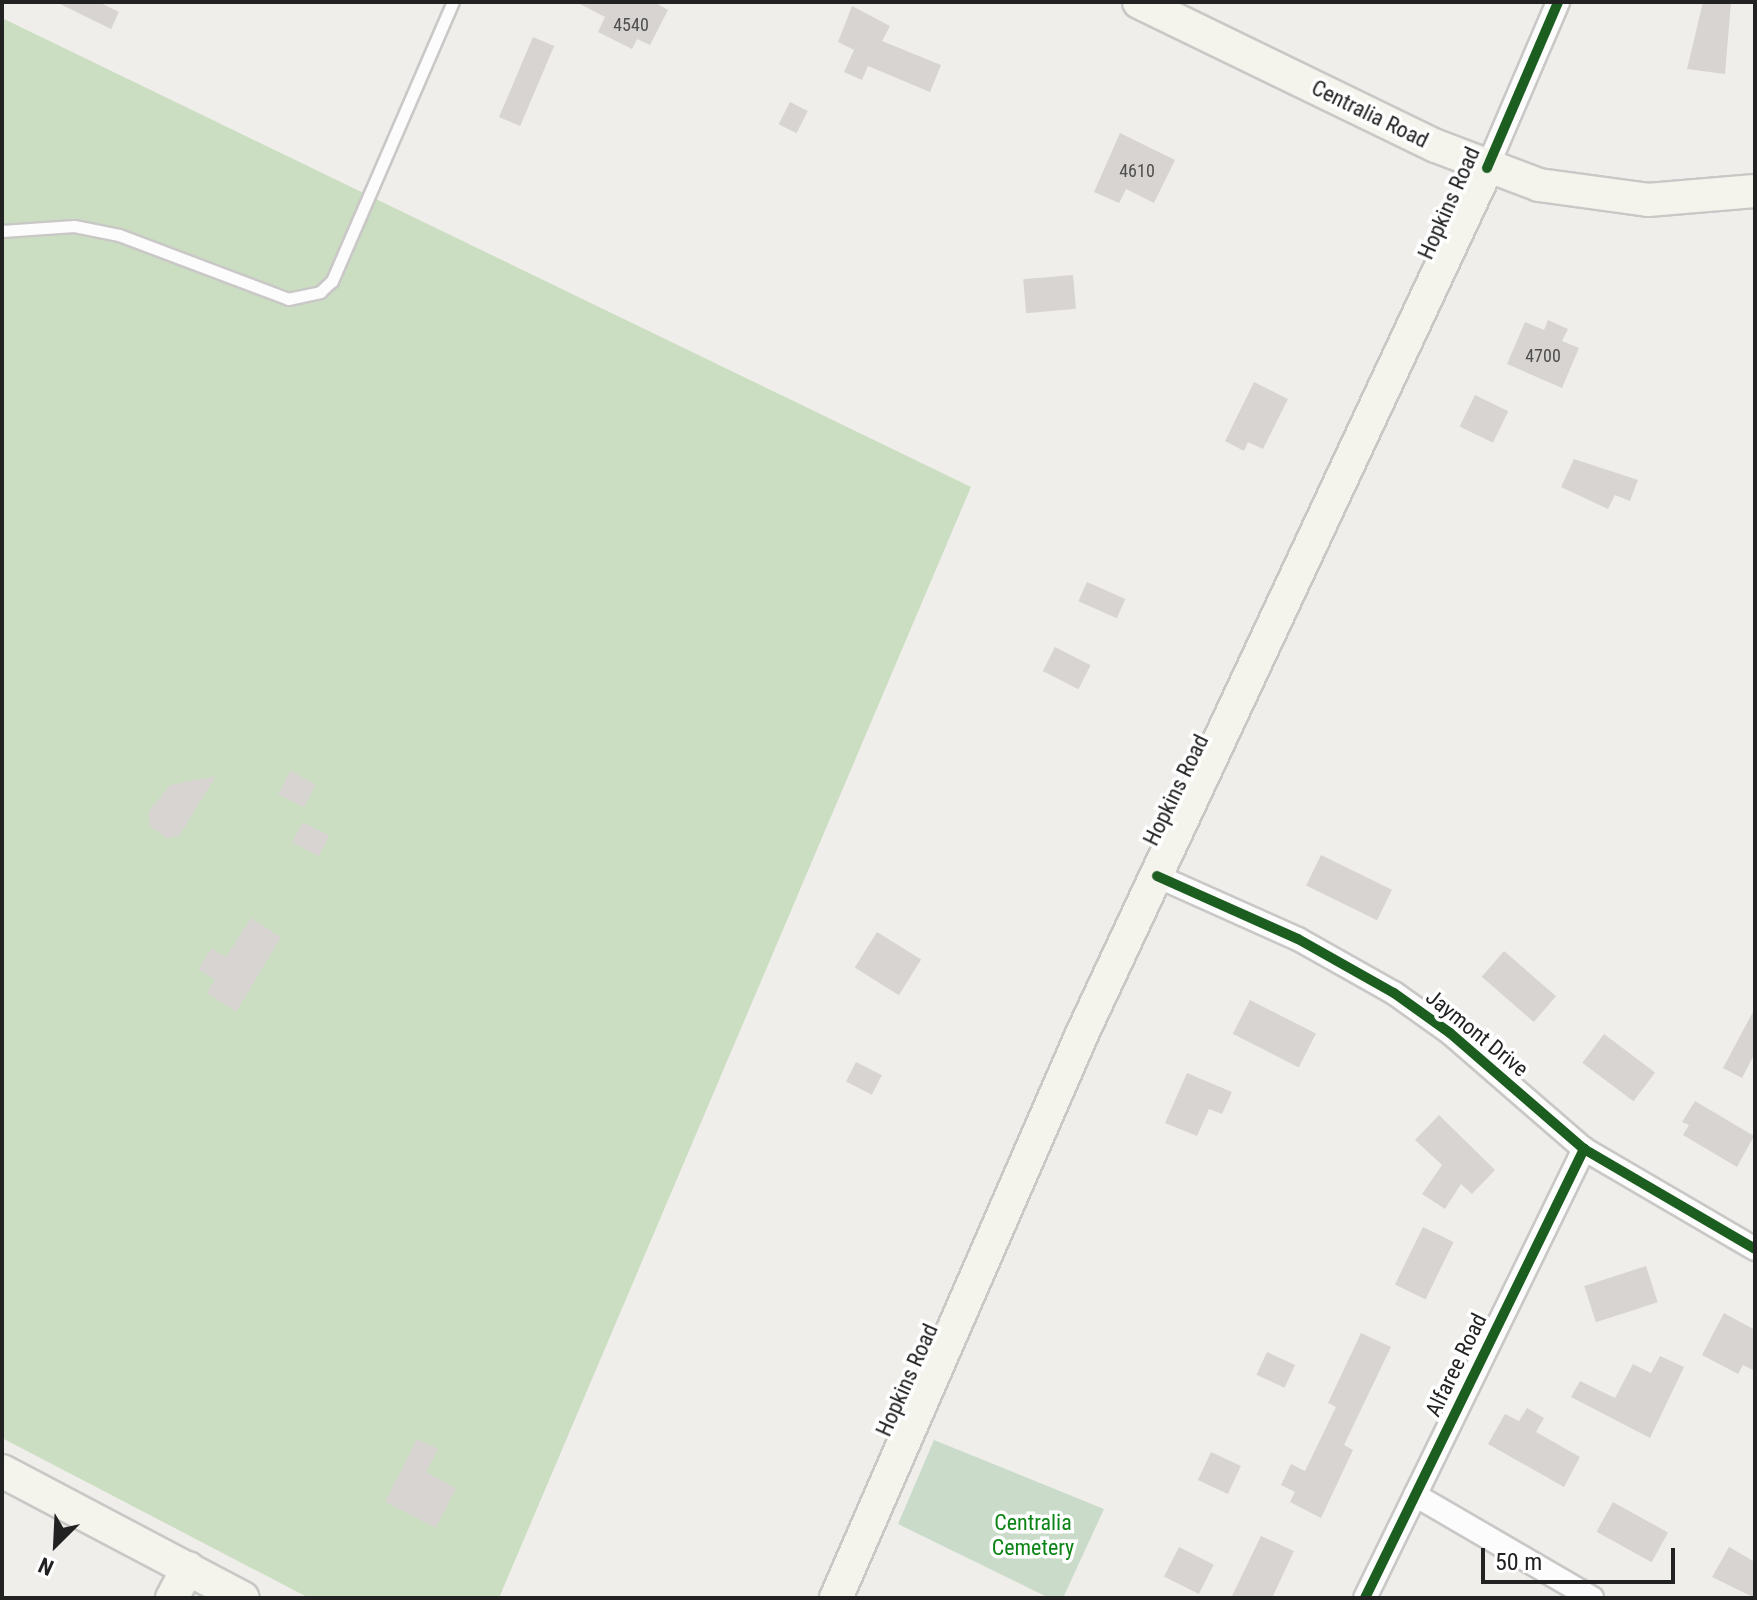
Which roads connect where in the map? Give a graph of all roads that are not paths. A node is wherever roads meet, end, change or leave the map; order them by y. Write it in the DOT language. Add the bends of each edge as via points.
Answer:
graph roads {
  1 [pos="453,2"];
  2 [pos="1139,2"];
  3 [pos="1558,2"];
  4 [pos="1487,168"];
  5 [pos="1755,191"];
  6 [pos="2,231"];
  7 [pos="1157,876"];
  8 [pos="1584,1149"];
  9 [pos="1755,1249"];
  10 [pos="2,1471"];
  11 [pos="1415,1495"];
  12 [pos="188,1568"];
  13 [pos="172,1598"];
  14 [pos="243,1598"];
  15 [pos="836,1598"];
  16 [pos="1365,1598"];
  17 [pos="1592,1598"];
  1 -- 6 [label="lane" via="332,281 320,292 288,299 119,235 89,229 36,226"];
  2 -- 4 [label="main road, Centralia Road"];
  3 -- 4 [label="street, Hopkins Road"];
  4 -- 5 [label="main road, Centralia Road" via="1539,185 1607,197 1702,198"];
  4 -- 7 [label="main road, Hopkins Road"];
  7 -- 8 [label="street, Jaymont Drive" via="1298,939 1394,993 1450,1033"];
  7 -- 15 [label="main road, Hopkins Road"];
  8 -- 9 [label="street, Jaymont Drive"];
  8 -- 11 [label="street, Alfaree Road"];
  10 -- 12 [label="main road"];
  11 -- 16 [label="street, Alfaree Road"];
  11 -- 17 [label="street"];
  12 -- 13 [label="main road"];
  12 -- 14 [label="main road"];
}
